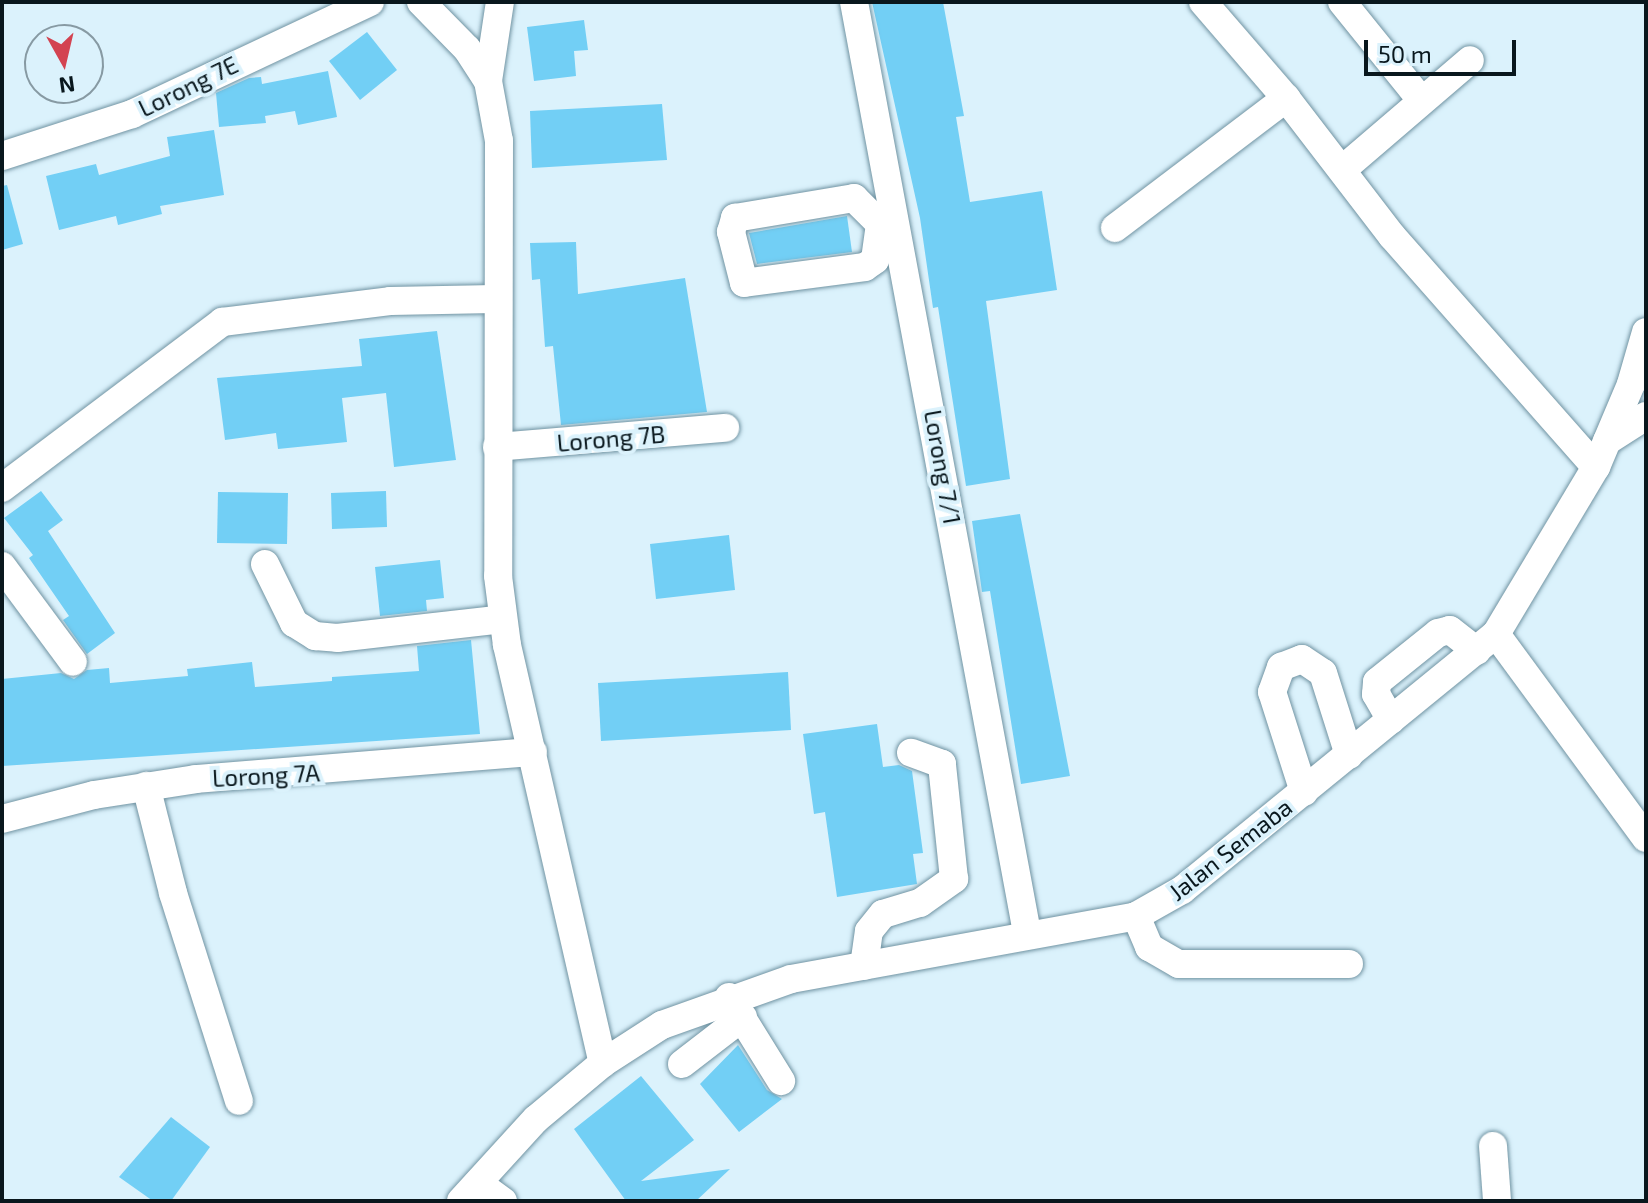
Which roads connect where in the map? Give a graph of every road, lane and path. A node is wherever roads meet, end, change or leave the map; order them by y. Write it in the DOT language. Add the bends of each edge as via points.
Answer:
graph roads {
  1 [pos="370,2"];
  2 [pos="421,2"];
  3 [pos="522,2"];
  4 [pos="854,2"];
  5 [pos="1342,2"];
  6 [pos="1219,8"];
  7 [pos="498,13"];
  8 [pos="1470,60"];
  9 [pos="488,81"];
  10 [pos="1286,98"];
  11 [pos="1421,100"];
  12 [pos="2,156"];
  13 [pos="1343,169"];
  14 [pos="889,223"];
  15 [pos="1115,228"];
  16 [pos="495,299"];
  17 [pos="1646,332"];
  18 [pos="1646,416"];
  19 [pos="725,428"];
  20 [pos="497,447"];
  21 [pos="1601,454"];
  22 [pos="2,488"];
  23 [pos="265,564"];
  24 [pos="2,566"];
  25 [pos="503,619"];
  26 [pos="1486,643"];
  27 [pos="73,662"];
  28 [pos="1391,720"];
  29 [pos="533,752"];
  30 [pos="911,753"];
  31 [pos="1349,755"];
  32 [pos="146,786"];
  33 [pos="1304,792"];
  34 [pos="2,819"];
  35 [pos="1646,838"];
  36 [pos="1136,916"];
  37 [pos="1027,933"];
  38 [pos="1349,964"];
  39 [pos="864,966"];
  40 [pos="736,1007"];
  41 [pos="603,1063"];
  42 [pos="682,1064"];
  43 [pos="781,1081"];
  44 [pos="239,1101"];
  45 [pos="1493,1146"];
  46 [pos="470,1192"];
  47 [pos="503,1201"];
  48 [pos="1497,1201"];
  1 -- 12 [label="street, Lorong 7E" via="132,114"];
  2 -- 9 [label="street" via="467,49"];
  3 -- 7 [label="street"];
  4 -- 14 [label="street, Lorong 7/1"];
  5 -- 11 [label="street"];
  6 -- 10 [label="street"];
  7 -- 9 [label="street"];
  8 -- 11 [label="street"];
  9 -- 16 [label="street" via="499,141"];
  10 -- 13 [label="street"];
  10 -- 15 [label="street"];
  11 -- 13 [label="street"];
  13 -- 21 [label="street" via="1392,236"];
  14 -- 14 [label="street" via="854,198 748,213 735,218 731,232 737,272 744,283 761,284 865,267"];
  14 -- 37 [label="street, Lorong 7/1"];
  16 -- 20 [label="street"];
  16 -- 22 [label="street" via="390,301 222,322"];
  17 -- 21 [label="street, Jalan Semaba"];
  18 -- 21 [label="street"];
  19 -- 20 [label="street, Lorong 7B"];
  20 -- 25 [label="street"];
  21 -- 26 [label="street, Jalan Semaba"];
  23 -- 25 [label="street" via="294,623 315,636"];
  24 -- 27 [label="street"];
  25 -- 29 [label="street"];
  26 -- 28 [label="street, Jalan Semaba"];
  26 -- 28 [label="street" via="1450,630 1438,633 1377,682 1376,694"];
  26 -- 35 [label="street"];
  28 -- 31 [label="street, Jalan Semaba"];
  29 -- 32 [label="street, Lorong 7A"];
  29 -- 41 [label="street"];
  30 -- 39 [label="street" via="942,764 954,879 920,903 883,914 869,931"];
  31 -- 33 [label="street, Jalan Semaba"];
  31 -- 33 [label="street" via="1323,673 1302,659 1281,667 1272,692"];
  32 -- 34 [label="street, Lorong 7A"];
  32 -- 44 [label="street" via="173,893"];
  33 -- 36 [label="street, Jalan Semaba" via="1182,890"];
  36 -- 37 [label="street, Jalan Semaba"];
  36 -- 38 [label="street" via="1149,947 1179,964"];
  37 -- 39 [label="street, Jalan Semaba"];
  39 -- 40 [label="street, Jalan Semaba"];
  40 -- 41 [label="street, Jalan Semaba" via="662,1025"];
  40 -- 42 [label="street"];
  40 -- 43 [label="street"];
  41 -- 46 [label="street, Jalan Semaba" via="536,1119"];
  45 -- 48 [label="street"];
  46 -- 47 [label="street"];
}
